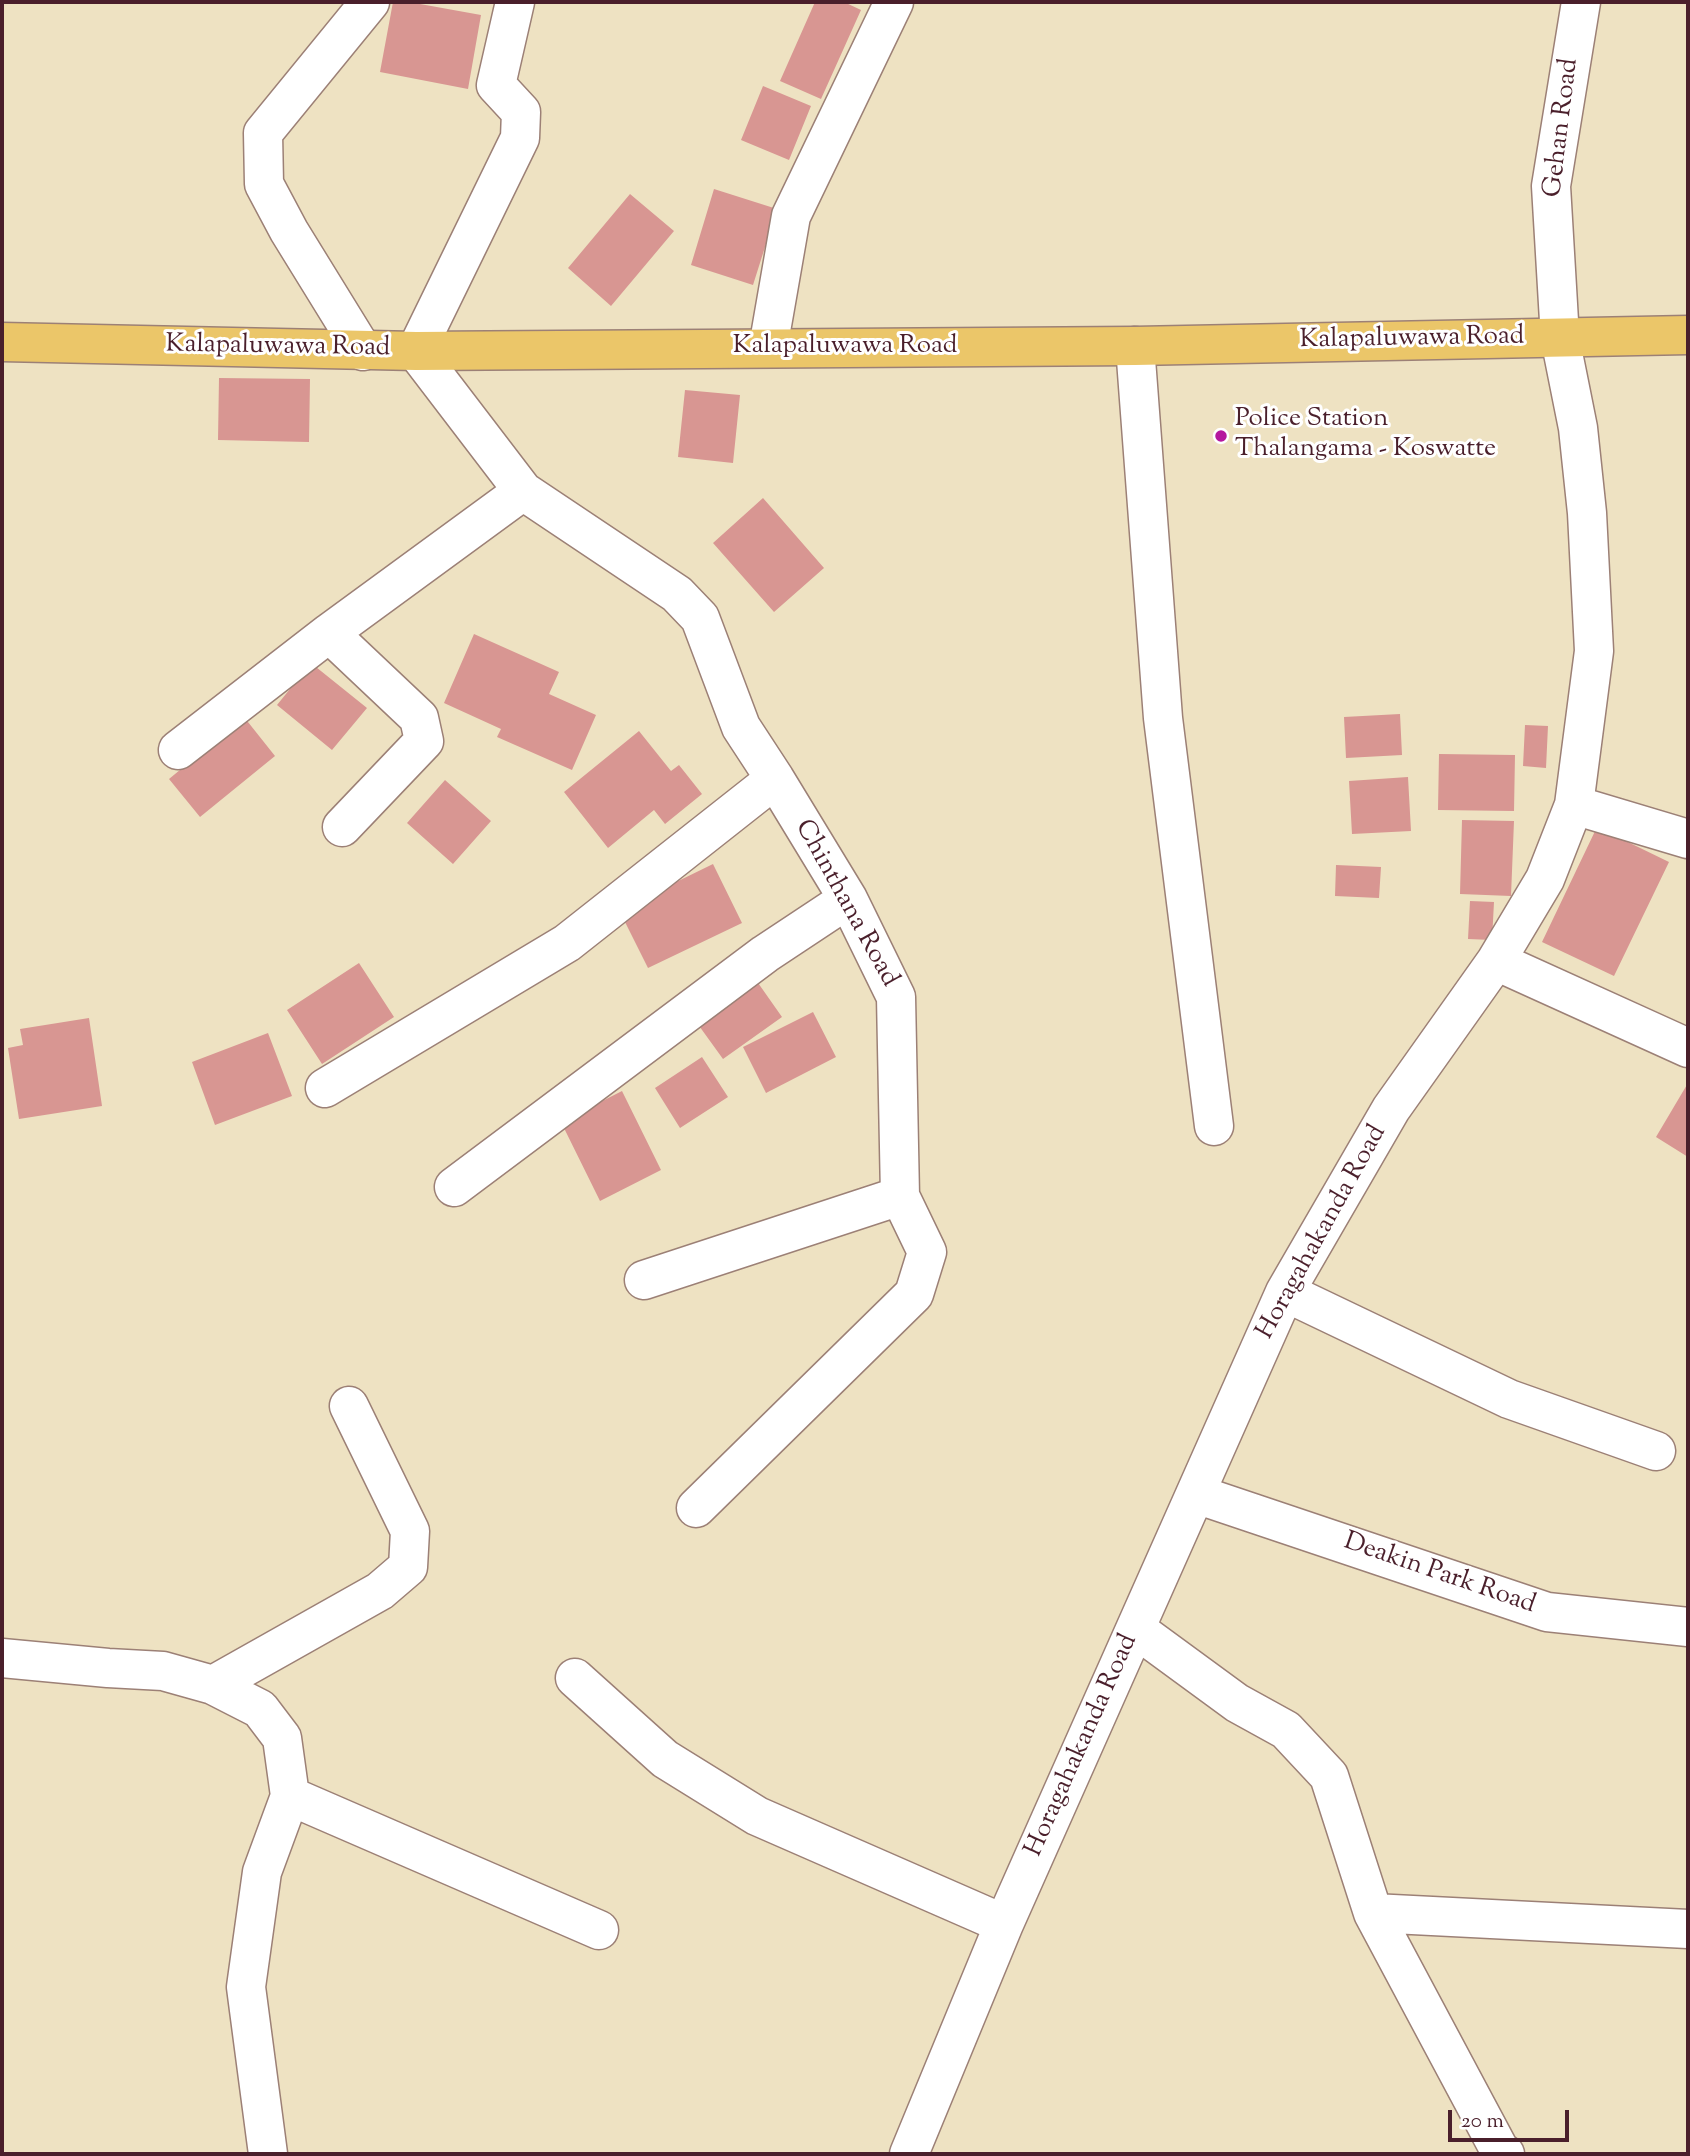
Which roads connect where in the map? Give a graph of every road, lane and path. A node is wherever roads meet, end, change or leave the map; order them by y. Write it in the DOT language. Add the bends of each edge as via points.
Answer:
graph roads {
  1 [pos="370,2"];
  2 [pos="515,2"];
  3 [pos="894,2"];
  4 [pos="1581,2"];
  5 [pos="1688,335"];
  6 [pos="1560,338"];
  7 [pos="2,342"];
  8 [pos="1135,346"];
  9 [pos="768,348"];
  10 [pos="363,351"];
  11 [pos="416,352"];
  12 [pos="523,491"];
  13 [pos="329,634"];
  14 [pos="178,750"];
  15 [pos="775,779"];
  16 [pos="1574,805"];
  17 [pos="342,827"];
  18 [pos="1688,839"];
  19 [pos="848,899"];
  20 [pos="1496,961"];
  21 [pos="1688,1048"];
  22 [pos="325,1088"];
  23 [pos="1214,1126"];
  24 [pos="454,1187"];
  25 [pos="900,1196"];
  26 [pos="644,1280"];
  27 [pos="1285,1292"];
  28 [pos="349,1406"];
  29 [pos="1656,1451"];
  30 [pos="1196,1494"];
  31 [pos="696,1508"];
  32 [pos="1688,1627"];
  33 [pos="1136,1629"];
  34 [pos="2,1658"];
  35 [pos="575,1678"];
  36 [pos="213,1685"];
  37 [pos="290,1796"];
  38 [pos="1373,1913"];
  39 [pos="1004,1924"];
  40 [pos="1688,1929"];
  41 [pos="599,1930"];
  42 [pos="268,2154"];
  43 [pos="909,2154"];
  44 [pos="1505,2154"];
  1 -- 10 [label="street" via="263,133 264,184"];
  2 -- 11 [label="street" via="496,85 522,113 520,138"];
  3 -- 9 [label="street" via="791,216"];
  4 -- 6 [label="street, Gehan Road" via="1551,186"];
  5 -- 6 [label="main road, Kalapaluwawa Road"];
  6 -- 8 [label="main road, Kalapaluwawa Road"];
  6 -- 16 [label="street, Horagahakanda Road" via="1581,452 1594,651"];
  7 -- 10 [label="main road, Kalapaluwawa Road"];
  8 -- 9 [label="main road, Kalapaluwawa Road"];
  8 -- 23 [label="street" via="1163,718"];
  9 -- 11 [label="main road, Kalapaluwawa Road"];
  10 -- 11 [label="main road, Kalapaluwawa Road"];
  11 -- 12 [label="street, Chinthana Road"];
  12 -- 13 [label="street"];
  12 -- 15 [label="street, Chinthana Road" via="677,593 700,618 740,727"];
  13 -- 14 [label="street"];
  13 -- 17 [label="street" via="419,718 424,741"];
  15 -- 19 [label="street, Chinthana Road"];
  15 -- 22 [label="street" via="567,943"];
  16 -- 18 [label="street"];
  16 -- 20 [label="street, Horagahakanda Road" via="1545,879"];
  19 -- 24 [label="street" via="765,954"];
  19 -- 25 [label="street, Chinthana Road" via="896,997"];
  20 -- 21 [label="street"];
  20 -- 27 [label="street, Horagahakanda Road" via="1391,1109"];
  25 -- 26 [label="street"];
  25 -- 31 [label="street, Chinthana Road" via="927,1252 914,1294"];
  27 -- 29 [label="street" via="1509,1399"];
  27 -- 30 [label="street, Horagahakanda Road"];
  28 -- 36 [label="street" via="410,1531 408,1566 380,1591"];
  30 -- 32 [label="street, Deakin Park Road" via="1547,1612"];
  30 -- 33 [label="street, Horagahakanda Road"];
  33 -- 38 [label="street" via="1237,1703 1286,1730 1329,1776"];
  33 -- 39 [label="street, Horagahakanda Road"];
  34 -- 36 [label="street" via="163,1671"];
  35 -- 39 [label="street" via="665,1759 757,1816"];
  36 -- 37 [label="street" via="260,1709 282,1738"];
  37 -- 41 [label="street"];
  37 -- 42 [label="street" via="262,1872 246,1987"];
  38 -- 40 [label="street"];
  38 -- 44 [label="street"];
  39 -- 43 [label="street, Horagahakanda Road"];
}
